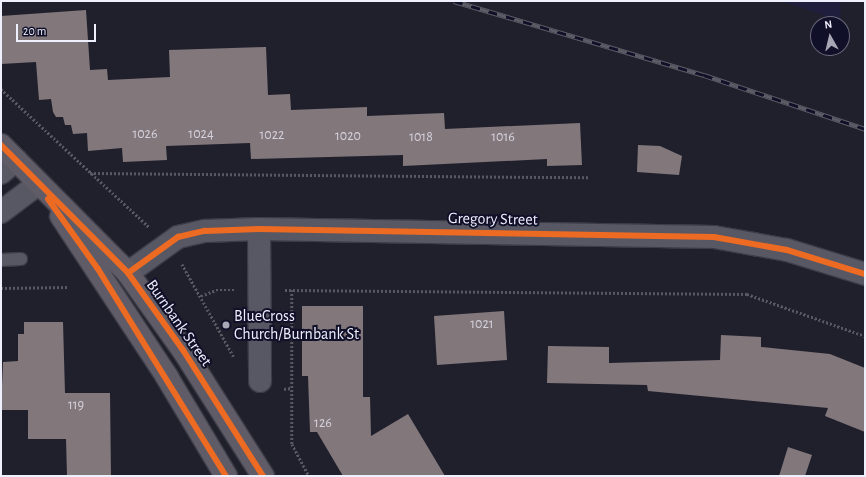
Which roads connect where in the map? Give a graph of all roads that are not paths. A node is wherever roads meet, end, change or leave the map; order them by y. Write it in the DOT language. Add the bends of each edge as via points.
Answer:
graph roads {
  1 [pos="6,160"];
  2 [pos="38,184"];
  3 [pos="1,212"];
  4 [pos="259,229"];
  5 [pos="21,259"];
  6 [pos="1,260"];
  7 [pos="128,272"];
  8 [pos="865,274"];
  9 [pos="260,381"];
  10 [pos="226,476"];
  11 [pos="263,476"];
  1 -- 2 [label="main road, Burnbank Street"];
  2 -- 3 [label="street"];
  2 -- 7 [label="main road, Burnbank Street" via="91,231"];
  2 -- 10 [label="main road, Burnbank Street" via="98,269"];
  4 -- 7 [label="street, Gregory Street" via="205,231 178,237"];
  4 -- 8 [label="street, Gregory Street" via="714,237 787,250"];
  4 -- 9 [label="street"];
  5 -- 6 [label="lane"];
  7 -- 11 [label="main road, Burnbank Street" via="198,373"];
}
